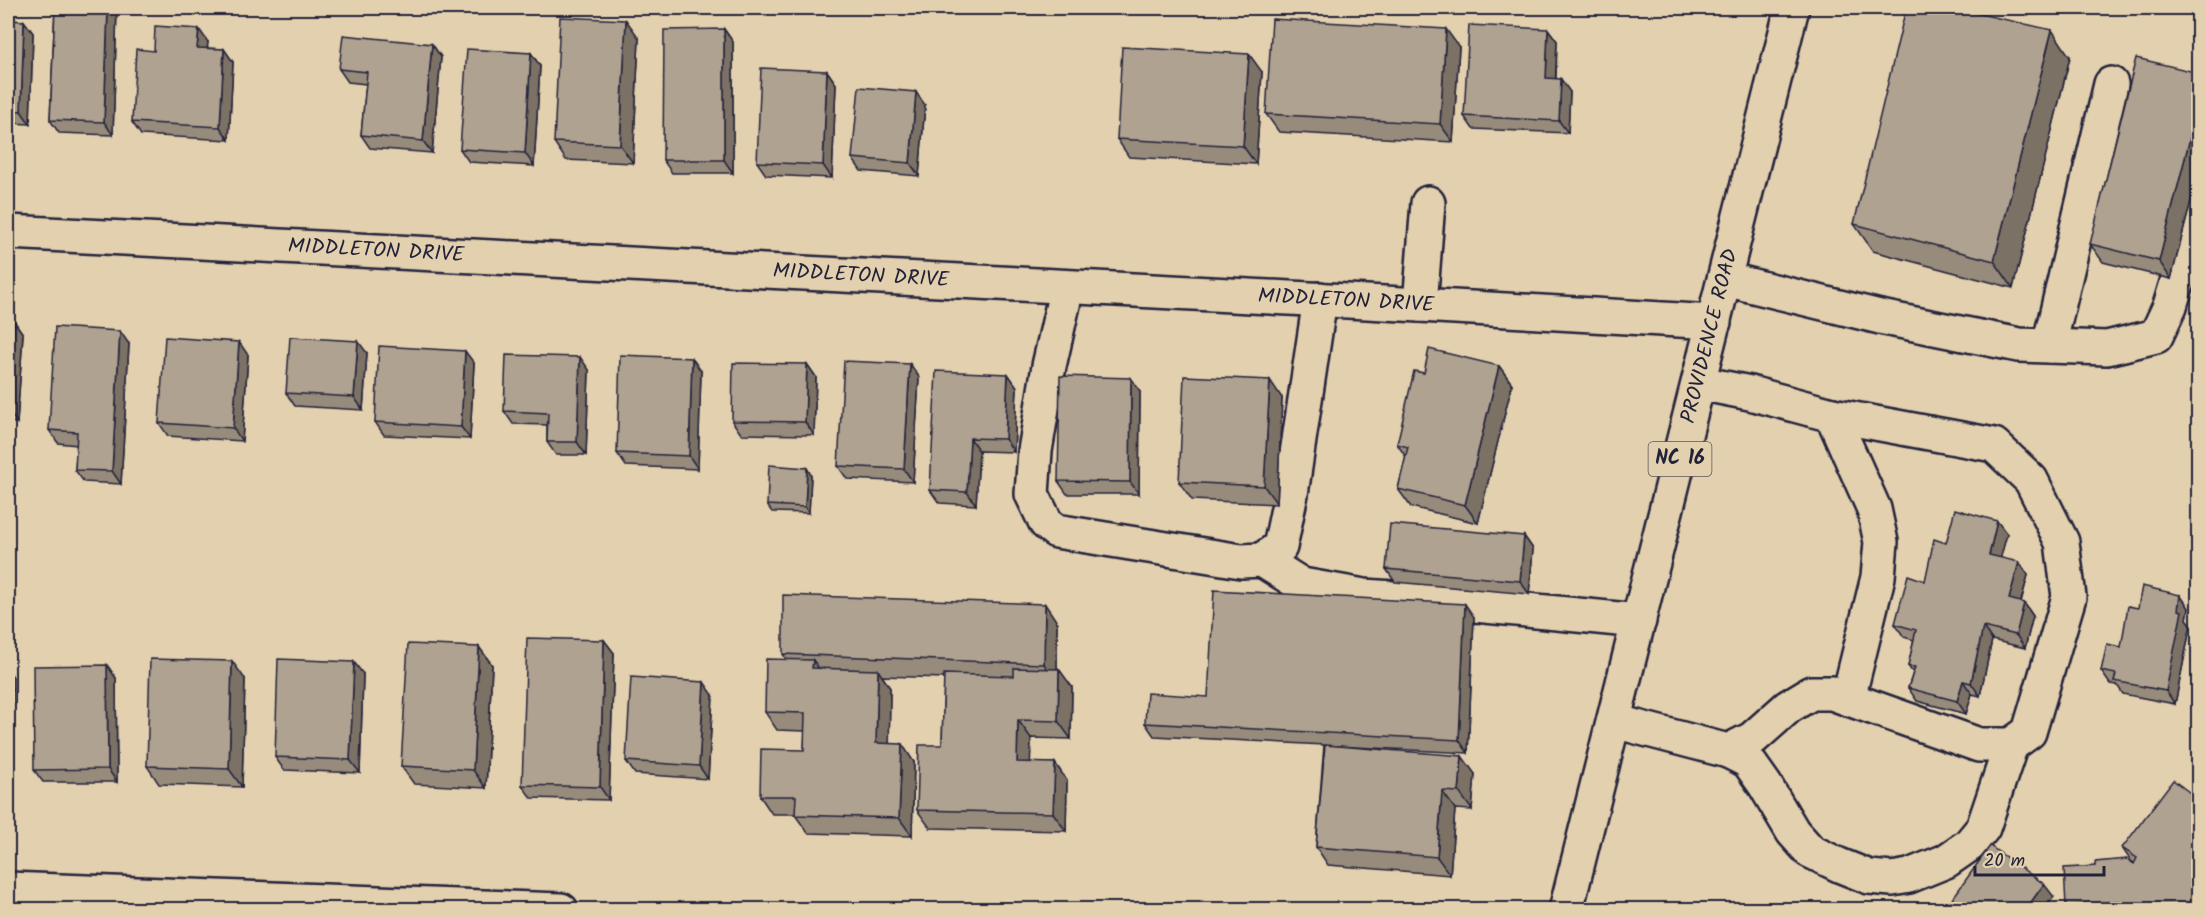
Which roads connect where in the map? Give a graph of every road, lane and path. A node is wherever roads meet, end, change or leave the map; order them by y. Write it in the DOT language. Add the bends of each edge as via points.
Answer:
graph roads {
  1 [pos="1792,8"];
  2 [pos="2111,84"];
  3 [pos="1428,203"];
  4 [pos="2199,213"];
  5 [pos="8,232"];
  6 [pos="1725,279"];
  7 [pos="1067,286"];
  8 [pos="1320,299"];
  9 [pos="1420,305"];
  10 [pos="1714,322"];
  11 [pos="2049,346"];
  12 [pos="1699,383"];
  13 [pos="1832,415"];
  14 [pos="1262,560"];
  15 [pos="1639,621"];
  16 [pos="1848,699"];
  17 [pos="1614,721"];
  18 [pos="2011,745"];
  19 [pos="1728,751"];
  20 [pos="8,889"];
  21 [pos="561,909"];
  22 [pos="1566,909"];
  1 -- 6 [label="street, PROVIDENCE ROAD / NC 16"];
  2 -- 11 [label="street"];
  3 -- 9 [label="street"];
  4 -- 11 [label="street" via="2170,306 2156,336 2107,348"];
  5 -- 7 [label="street, MIDDLETON DRIVE"];
  6 -- 10 [label="street, PROVIDENCE ROAD / NC 16"];
  6 -- 11 [label="street" via="1880,318 2019,345"];
  7 -- 8 [label="street, MIDDLETON DRIVE"];
  7 -- 14 [label="street" via="1048,366 1035,451 1032,494 1046,523 1056,531 1241,561"];
  8 -- 9 [label="street, MIDDLETON DRIVE"];
  8 -- 14 [label="street" via="1280,547"];
  9 -- 10 [label="street, MIDDLETON DRIVE"];
  10 -- 12 [label="street, PROVIDENCE ROAD / NC 16"];
  12 -- 13 [label="street"];
  12 -- 15 [label="street, PROVIDENCE ROAD / NC 16"];
  13 -- 16 [label="street" via="1874,509 1881,542 1878,577"];
  13 -- 18 [label="street" via="1994,445 2031,480 2062,542 2069,597 2029,732"];
  14 -- 15 [label="street" via="1302,585 1364,596"];
  15 -- 17 [label="street, PROVIDENCE ROAD / NC 16"];
  16 -- 18 [label="street" via="1979,745"];
  16 -- 19 [label="street" via="1832,693 1811,693 1788,707 1752,739"];
  17 -- 19 [label="street"];
  17 -- 22 [label="street, PROVIDENCE ROAD / NC 16"];
  18 -- 19 [label="street" via="1983,828 1969,845 1946,861 1892,879 1869,877 1810,851 1748,761"];
  20 -- 21 [label="street"];
}
